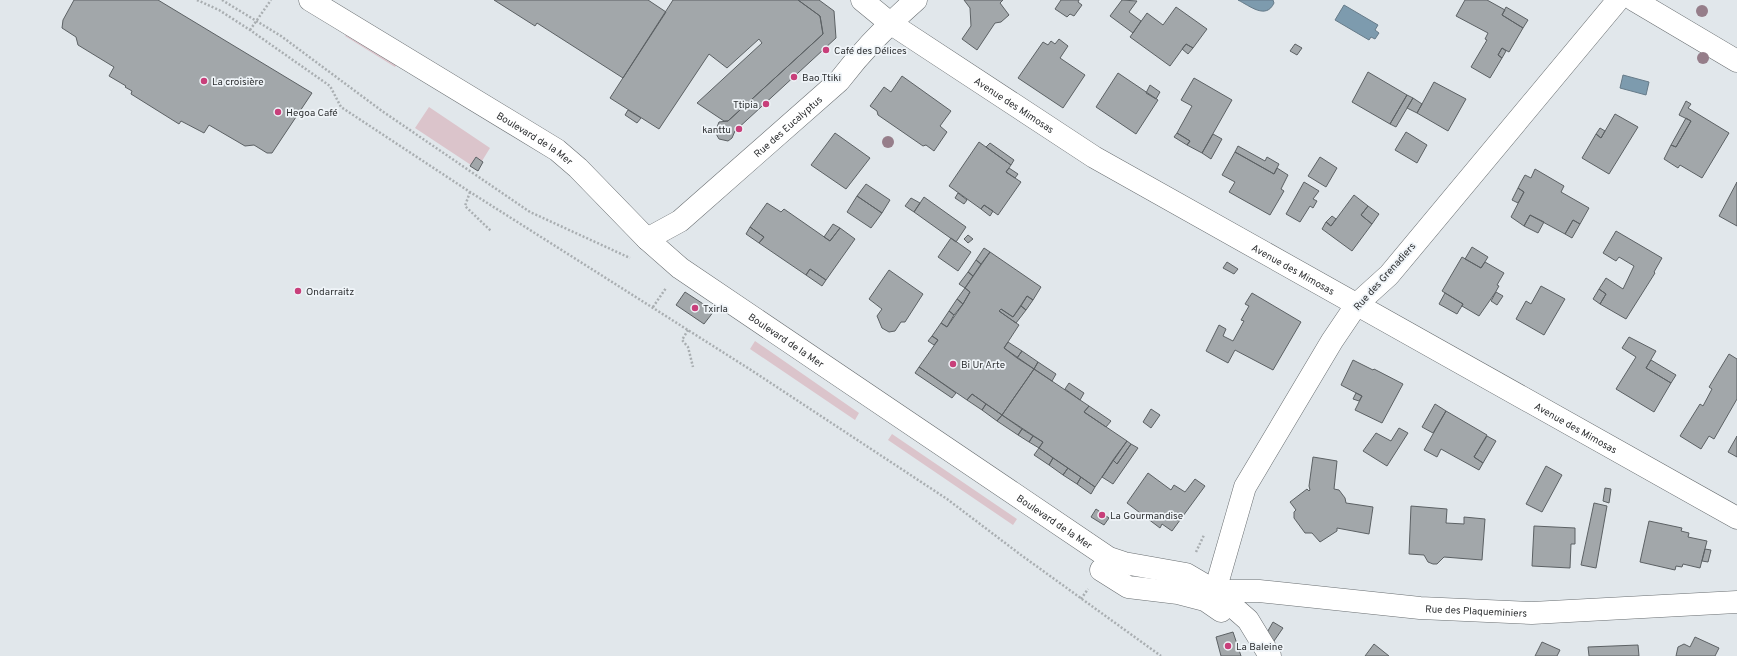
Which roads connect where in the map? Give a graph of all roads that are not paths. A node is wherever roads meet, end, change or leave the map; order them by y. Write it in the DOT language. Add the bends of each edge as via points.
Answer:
graph roads {
  1 [pos="310,0"];
  2 [pos="862,0"];
  3 [pos="916,0"];
  4 [pos="1618,0"];
  5 [pos="1634,0"];
  6 [pos="890,23"];
  7 [pos="1737,61"];
  8 [pos="647,238"];
  9 [pos="1357,304"];
  10 [pos="1737,518"];
  11 [pos="1101,570"];
  12 [pos="1215,591"];
  13 [pos="1737,602"];
  14 [pos="1255,656"];
  15 [pos="1270,656"];
  1 -- 8 [label="street, Boulevard de la Mer" via="558,150"];
  2 -- 6 [label="street, Avenue des Mimosas"];
  3 -- 6 [label="street, Rue des Eucalyptus"];
  4 -- 9 [label="street, Rue des Grenadiers" via="1389,275"];
  5 -- 7 [label="street"];
  6 -- 8 [label="street, Rue des Eucalyptus" via="839,81 680,221"];
  6 -- 9 [label="street, Avenue des Mimosas" via="1094,156"];
  8 -- 12 [label="street, Boulevard de la Mer" via="680,268 1109,558 1186,574"];
  9 -- 10 [label="street, Avenue des Mimosas"];
  9 -- 12 [label="street, Rue des Grenadiers" via="1332,341 1245,487"];
  11 -- 14 [label="street" via="1128,587 1178,593 1205,600 1234,620"];
  12 -- 13 [label="street, Rue des Plaqueminiers" via="1259,591 1420,608 1532,613"];
  12 -- 15 [label="street, Boulevard de la Mer" via="1248,620"];
}
